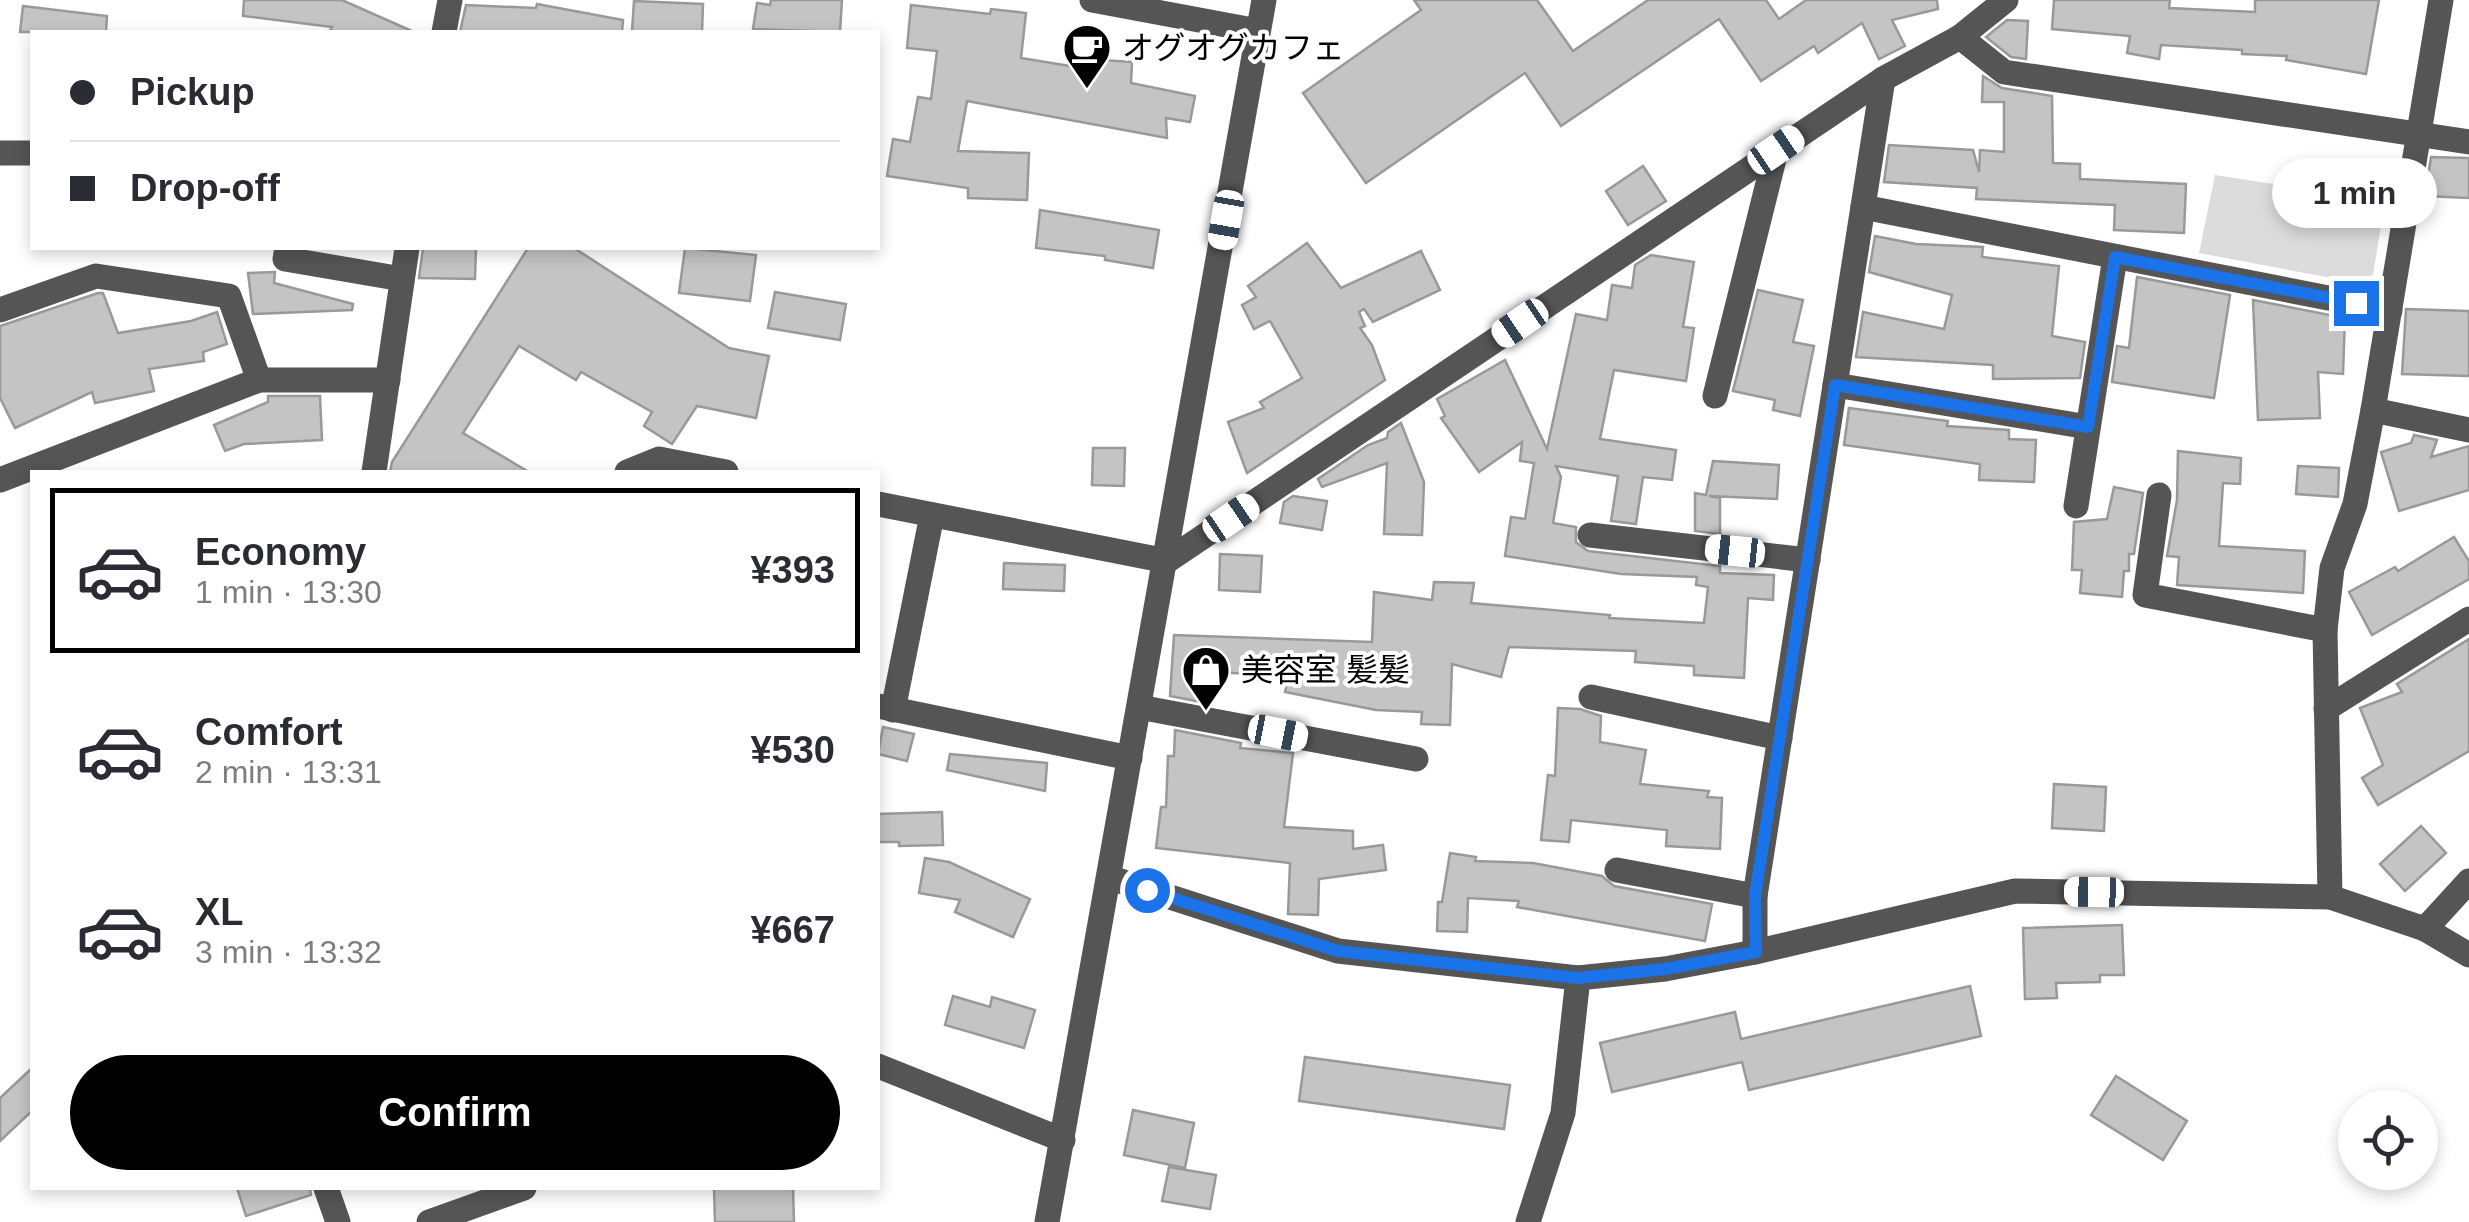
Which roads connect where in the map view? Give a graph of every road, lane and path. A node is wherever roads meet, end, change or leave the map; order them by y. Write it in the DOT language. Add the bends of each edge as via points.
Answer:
graph roads {
  1 [pos="450,0"];
  2 [pos="1092,0"];
  3 [pos="1264,0"];
  4 [pos="2006,0"];
  5 [pos="2441,0"];
  6 [pos="1977,9"];
  7 [pos="444,30"];
  8 [pos="1258,31"];
  9 [pos="1960,37"];
  10 [pos="1883,79"];
  11 [pos="2419,134"];
  12 [pos="2469,142"];
  13 [pos="1776,150"];
  14 [pos="0,153"];
  15 [pos="30,153"];
  16 [pos="1863,208"];
  17 [pos="286,250"];
  18 [pos="407,250"];
  19 [pos="2115,257"];
  20 [pos="402,279"];
  21 [pos="0,310"];
  22 [pos="2390,310"];
  23 [pos="259,380"];
  24 [pos="388,380"];
  25 [pos="1835,385"];
  26 [pos="1715,396"];
  27 [pos="2374,410"];
  28 [pos="2088,427"];
  29 [pos="2469,430"];
  30 [pos="374,470"];
  31 [pos="631,470"];
  32 [pos="716,470"];
  33 [pos="0,480"];
  34 [pos="2159,495"];
  35 [pos="880,504"];
  36 [pos="2076,506"];
  37 [pos="932,515"];
  38 [pos="1590,535"];
  39 [pos="1167,560"];
  40 [pos="1808,560"];
  41 [pos="2469,620"];
  42 [pos="2325,630"];
  43 [pos="1591,697"];
  44 [pos="1139,707"];
  45 [pos="885,708"];
  46 [pos="2326,709"];
  47 [pos="1780,738"];
  48 [pos="1130,758"];
  49 [pos="1416,759"];
  50 [pos="1617,870"];
  51 [pos="1111,878"];
  52 [pos="2469,881"];
  53 [pos="1755,896"];
  54 [pos="2330,897"];
  55 [pos="2425,929"];
  56 [pos="1756,952"];
  57 [pos="2469,955"];
  58 [pos="1578,978"];
  59 [pos="880,1067"];
  60 [pos="1063,1140"];
  61 [pos="327,1190"];
  62 [pos="518,1190"];
  63 [pos="338,1222"];
  64 [pos="429,1222"];
  65 [pos="1047,1222"];
  66 [pos="1528,1222"];
  1 -- 7 [label="street"];
  2 -- 8 [label="street"];
  3 -- 8 [label="street"];
  4 -- 6 [label="street"];
  5 -- 11 [label="street"];
  6 -- 9 [label="street"];
  8 -- 39 [label="street"];
  9 -- 10 [label="street"];
  9 -- 11 [label="street" via="2004,72"];
  10 -- 13 [label="street"];
  10 -- 16 [label="street"];
  11 -- 12 [label="street"];
  11 -- 22 [label="street"];
  13 -- 26 [label="street"];
  13 -- 39 [label="street"];
  14 -- 15 [label="street"];
  16 -- 19 [label="street"];
  16 -- 25 [label="street"];
  17 -- 20 [label="street" via="285,259"];
  18 -- 20 [label="street"];
  19 -- 22 [label="street"];
  19 -- 28 [label="street"];
  20 -- 24 [label="street"];
  21 -- 23 [label="street" via="96,276 229,296"];
  22 -- 27 [label="street"];
  23 -- 24 [label="street"];
  23 -- 33 [label="street"];
  24 -- 30 [label="street"];
  25 -- 28 [label="street"];
  25 -- 40 [label="street"];
  27 -- 29 [label="street"];
  27 -- 42 [label="street" via="2355,504 2332,568"];
  28 -- 36 [label="street"];
  31 -- 32 [label="street" via="659,458"];
  34 -- 42 [label="street" via="2145,595"];
  35 -- 37 [label="street"];
  37 -- 39 [label="street"];
  37 -- 45 [label="street"];
  38 -- 40 [label="street"];
  39 -- 44 [label="street"];
  40 -- 47 [label="street"];
  41 -- 46 [label="street"];
  42 -- 46 [label="street"];
  43 -- 47 [label="street"];
  44 -- 48 [label="street"];
  44 -- 49 [label="street"];
  45 -- 48 [label="street"];
  46 -- 54 [label="street"];
  47 -- 53 [label="street"];
  48 -- 51 [label="street"];
  50 -- 53 [label="street"];
  51 -- 58 [label="street" via="1338,951"];
  51 -- 60 [label="street"];
  52 -- 55 [label="street"];
  53 -- 56 [label="street"];
  54 -- 55 [label="street"];
  54 -- 56 [label="street" via="2015,891"];
  55 -- 57 [label="street"];
  56 -- 58 [label="street"];
  58 -- 66 [label="street" via="1563,1113"];
  59 -- 60 [label="street"];
  60 -- 65 [label="street"];
  61 -- 63 [label="street"];
  62 -- 64 [label="street"];
}
